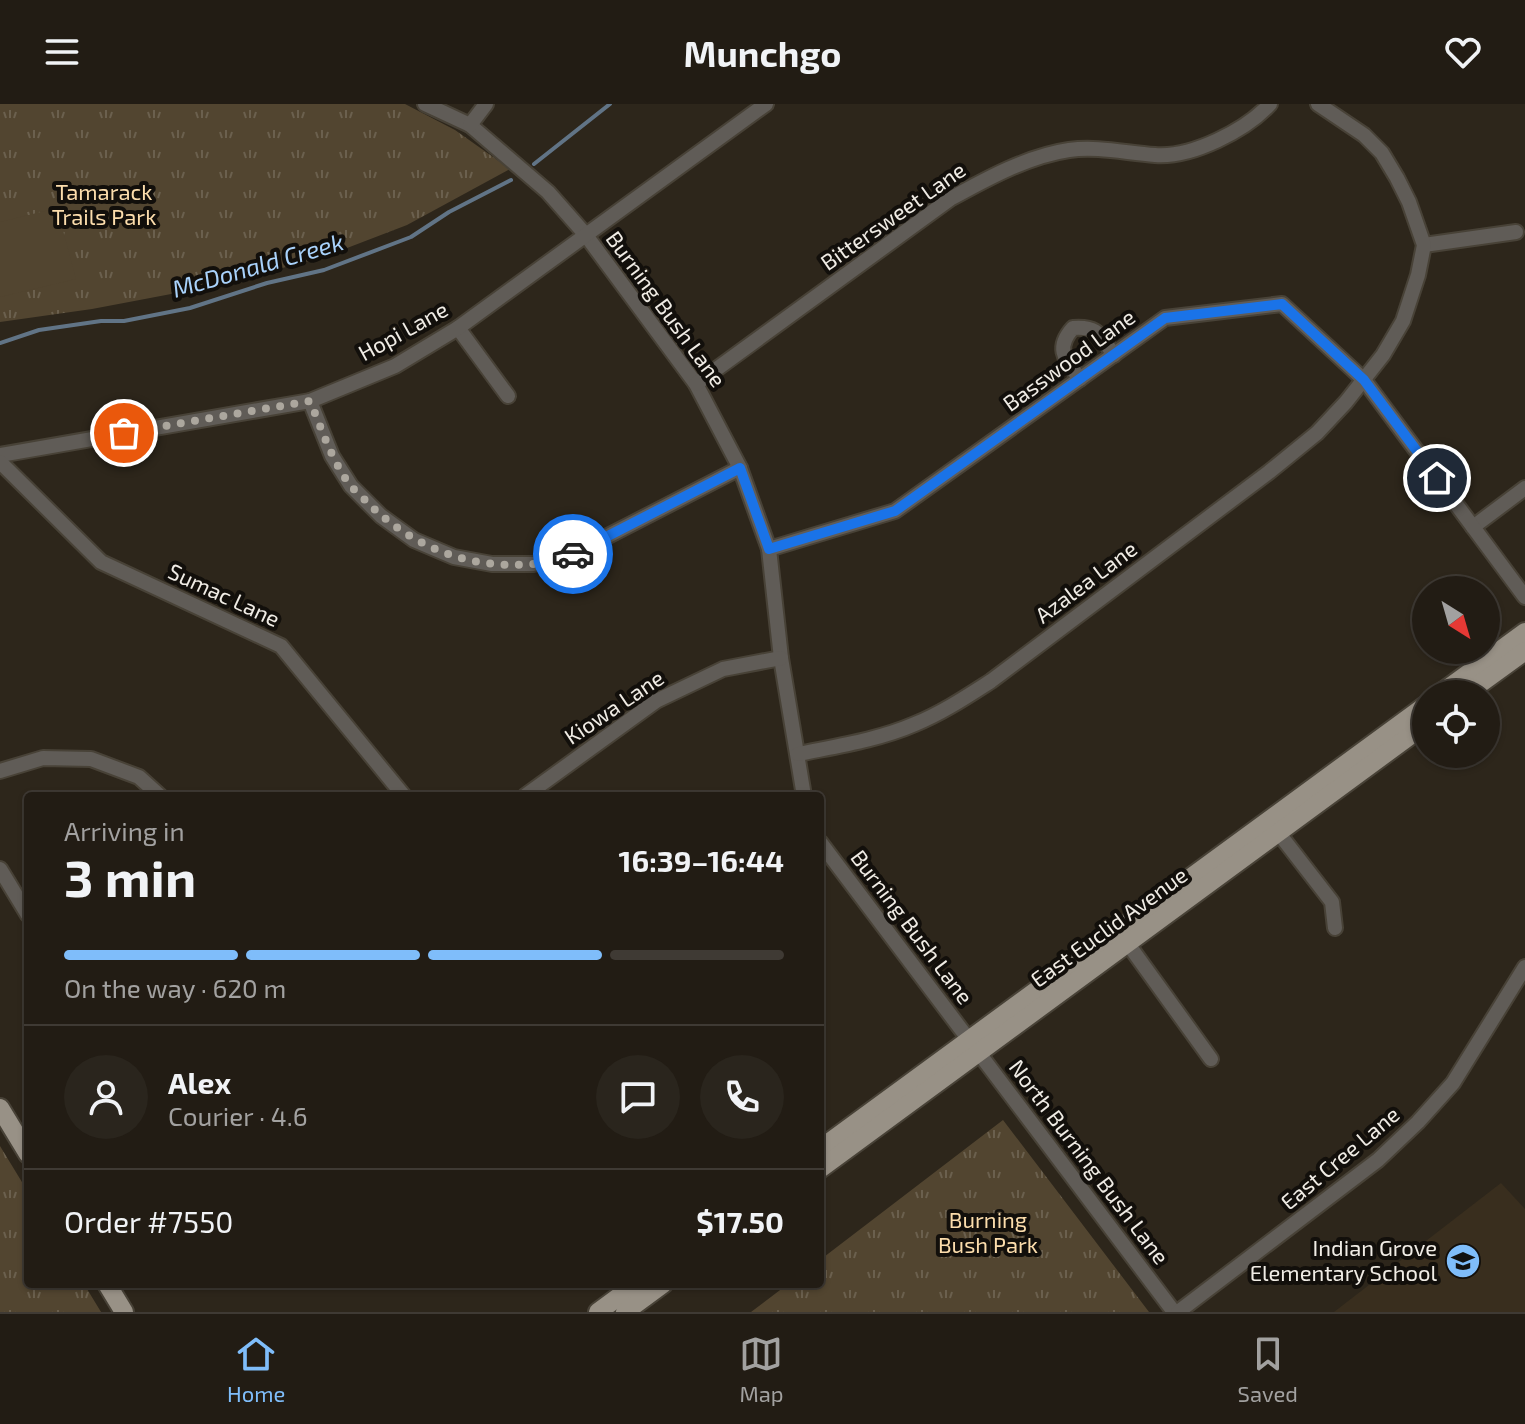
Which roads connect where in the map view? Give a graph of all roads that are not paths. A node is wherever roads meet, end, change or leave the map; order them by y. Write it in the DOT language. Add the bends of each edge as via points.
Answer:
graph roads {
  1 [pos="425,104"];
  2 [pos="486,104"];
  3 [pos="766,104"];
  4 [pos="1270,104"];
  5 [pos="1318,104"];
  6 [pos="470,125"];
  7 [pos="1516,232"];
  8 [pos="585,234"];
  9 [pos="1424,245"];
  10 [pos="458,328"];
  11 [pos="1114,355"];
  12 [pos="1080,379"];
  13 [pos="1364,380"];
  14 [pos="696,384"];
  15 [pos="508,396"];
  16 [pos="310,401"];
  17 [pos="0,455"];
  18 [pos="0,462"];
  19 [pos="740,468"];
  20 [pos="1525,488"];
  21 [pos="1473,527"];
  22 [pos="769,549"];
  23 [pos="1525,597"];
  24 [pos="1525,632"];
  25 [pos="1525,651"];
  26 [pos="781,658"];
  27 [pos="1459,680"];
  28 [pos="1485,680"];
  29 [pos="1412,716"];
  30 [pos="1412,733"];
  31 [pos="798,754"];
  32 [pos="0,771"];
  33 [pos="156,792"];
  34 [pos="401,792"];
  35 [pos="531,792"];
  36 [pos="803,792"];
  37 [pos="1274,826"];
  38 [pos="824,847"];
  39 [pos="0,869"];
  40 [pos="24,908"];
  41 [pos="1335,928"];
  42 [pos="1122,937"];
  43 [pos="1525,967"];
  44 [pos="1519,993"];
  45 [pos="974,1046"];
  46 [pos="1211,1059"];
  47 [pos="0,1108"];
  48 [pos="824,1146"];
  49 [pos="24,1147"];
  50 [pos="824,1166"];
  51 [pos="109,1288"];
  52 [pos="631,1288"];
  53 [pos="658,1288"];
  54 [pos="124,1312"];
  55 [pos="598,1312"];
  56 [pos="625,1312"];
  57 [pos="1176,1312"];
  1 -- 6 [label="street, Burning Bush Lane"];
  2 -- 6 [label="street"];
  3 -- 8 [label="street, Hopi Lane"];
  4 -- 14 [label="street, Bittersweet Lane" via="1218,140 1189,151 1157,155 1070,150 993,175 950,199"];
  5 -- 9 [label="street" via="1382,153 1409,202"];
  6 -- 8 [label="street, Burning Bush Lane" via="548,192"];
  7 -- 9 [label="street"];
  8 -- 10 [label="street, Hopi Lane"];
  8 -- 14 [label="street, Burning Bush Lane"];
  9 -- 13 [label="street, Azalea Lane" via="1403,321"];
  10 -- 15 [label="street"];
  10 -- 16 [label="street, Hopi Lane" via="395,366"];
  11 -- 12 [label="street, Basswood Lane"];
  11 -- 12 [label="street" via="1096,330 1073,328 1062,349"];
  11 -- 13 [label="street, Basswood Lane" via="1165,318 1282,304"];
  12 -- 22 [label="street, Basswood Lane" via="895,511"];
  13 -- 21 [label="street, Basswood Lane"];
  13 -- 31 [label="street, Azalea Lane" via="1317,433 1269,472 991,681 913,725"];
  14 -- 19 [label="street, Burning Bush Lane"];
  16 -- 17 [label="street, Hopi Lane"];
  16 -- 19 [label="street" via="332,456 351,486 381,516 414,540 454,557 492,564 533,564 573,554"];
  18 -- 34 [label="street, Sumac Lane" via="101,562 281,646"];
  19 -- 22 [label="street, Burning Bush Lane"];
  20 -- 21 [label="street"];
  21 -- 23 [label="street, Basswood Lane"];
  22 -- 26 [label="street, Burning Bush Lane"];
  24 -- 27 [label="main road"];
  25 -- 28 [label="main road"];
  26 -- 31 [label="street, Burning Bush Lane"];
  26 -- 35 [label="street, Kiowa Lane" via="723,669 656,701"];
  29 -- 37 [label="main road, East Euclid Avenue"];
  30 -- 37 [label="main road, East Euclid Avenue"];
  31 -- 36 [label="street, Burning Bush Lane"];
  32 -- 33 [label="street" via="43,758 91,759 139,777"];
  37 -- 41 [label="street" via="1332,902"];
  37 -- 42 [label="main road, East Euclid Avenue"];
  38 -- 45 [label="street, Burning Bush Lane"];
  39 -- 40 [label="street"];
  42 -- 45 [label="main road, East Euclid Avenue"];
  42 -- 46 [label="street"];
  43 -- 44 [label="street, East Cree Lane"];
  44 -- 57 [label="street, East Cree Lane" via="1453,1083 1378,1160"];
  45 -- 48 [label="main road, East Euclid Avenue"];
  45 -- 50 [label="main road, East Euclid Avenue"];
  45 -- 57 [label="street, North Burning Bush Lane"];
  47 -- 49 [label="main road"];
  51 -- 54 [label="main road"];
  52 -- 55 [label="main road"];
  53 -- 56 [label="main road"];
}
